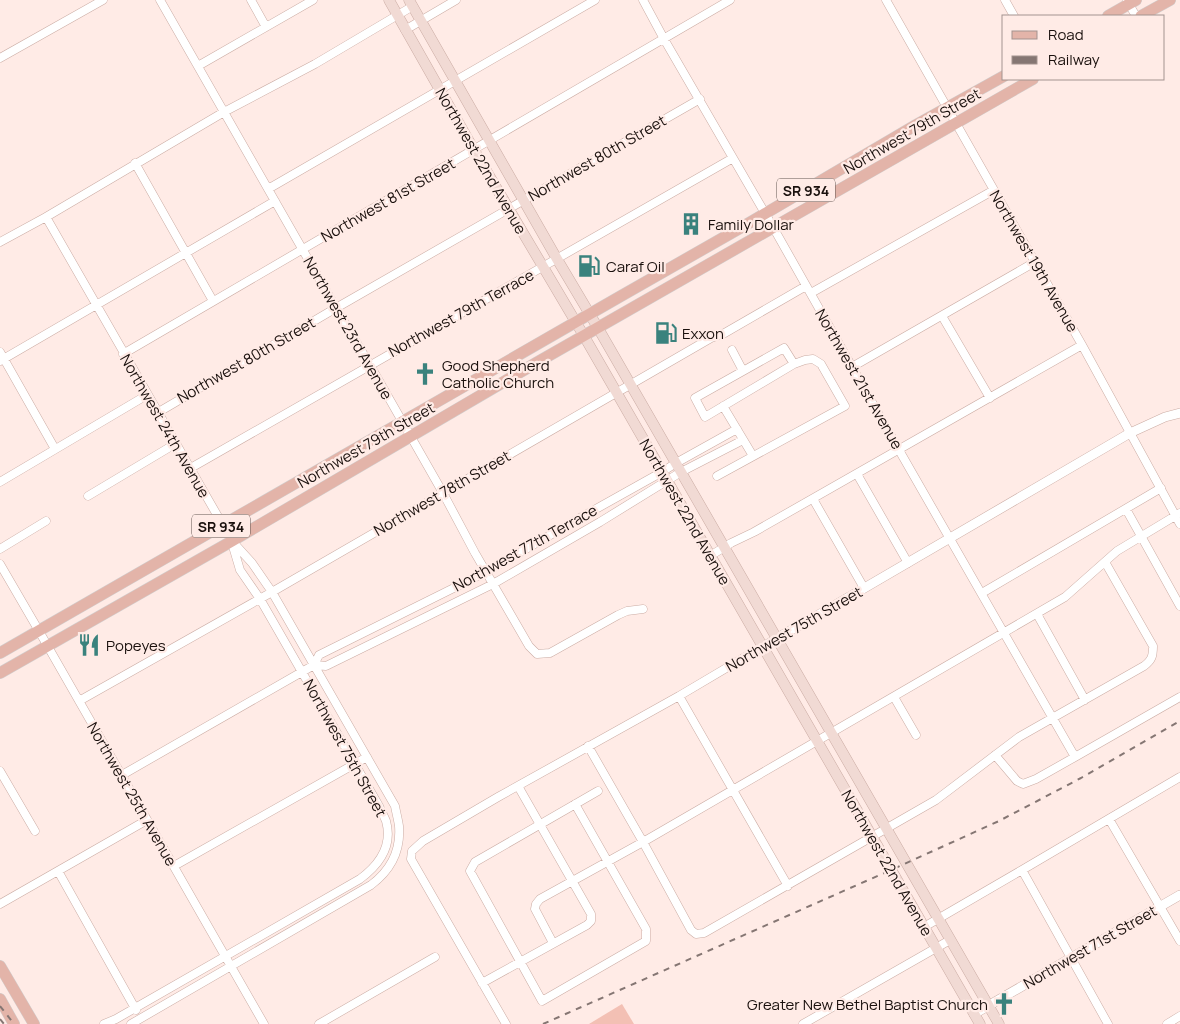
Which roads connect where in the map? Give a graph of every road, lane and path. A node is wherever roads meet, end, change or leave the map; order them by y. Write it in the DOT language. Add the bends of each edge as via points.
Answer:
graph roads {
  1 [pos="103,0"];
  2 [pos="160,0"];
  3 [pos="250,0"];
  4 [pos="313,0"];
  5 [pos="389,0"];
  6 [pos="456,0"];
  7 [pos="595,0"];
  8 [pos="643,0"];
  9 [pos="730,0"];
  10 [pos="886,0"];
  11 [pos="1005,0"];
  12 [pos="1170,0"];
  13 [pos="1131,1"];
  14 [pos="411,3"];
  15 [pos="397,15"];
  16 [pos="1013,15"];
  17 [pos="1110,15"];
  18 [pos="1136,15"];
  19 [pos="1143,15"];
  20 [pos="421,20"];
  21 [pos="266,27"];
  22 [pos="405,30"];
  23 [pos="664,39"];
  24 [pos="0,58"];
  25 [pos="198,66"];
  26 [pos="1002,77"];
  27 [pos="1031,80"];
  28 [pos="455,81"];
  29 [pos="440,90"];
  30 [pos="700,99"];
  31 [pos="948,108"];
  32 [pos="224,112"];
  33 [pos="956,123"];
  34 [pos="490,141"];
  35 [pos="474,150"];
  36 [pos="866,155"];
  37 [pos="733,158"];
  38 [pos="136,163"];
  39 [pos="874,170"];
  40 [pos="268,189"];
  41 [pos="994,190"];
  42 [pos="275,201"];
  43 [pos="524,201"];
  44 [pos="510,209"];
  45 [pos="765,214"];
  46 [pos="46,217"];
  47 [pos="774,228"];
  48 [pos="0,242"];
  49 [pos="303,250"];
  50 [pos="186,254"];
  51 [pos="557,259"];
  52 [pos="1035,262"];
  53 [pos="543,267"];
  54 [pos="668,270"];
  55 [pos="677,282"];
  56 [pos="808,290"];
  57 [pos="213,301"];
  58 [pos="96,306"];
  59 [pos="336,308"];
  60 [pos="590,314"];
  61 [pos="942,316"];
  62 [pos="576,322"];
  63 [pos="598,328"];
  64 [pos="584,336"];
  65 [pos="1082,345"];
  66 [pos="732,350"];
  67 [pos="124,354"];
  68 [pos="1,357"];
  69 [pos="794,364"];
  70 [pos="370,365"];
  71 [pos="852,367"];
  72 [pos="497,368"];
  73 [pos="743,371"];
  74 [pos="631,384"];
  75 [pos="617,393"];
  76 [pos="147,395"];
  77 [pos="990,398"];
  78 [pos="465,405"];
  79 [pos="723,406"];
  80 [pos="157,413"];
  81 [pos="1180,413"];
  82 [pos="402,422"];
  83 [pos="736,429"];
  84 [pos="1130,433"];
  85 [pos="411,436"];
  86 [pos="743,440"];
  87 [pos="175,444"];
  88 [pos="55,449"];
  89 [pos="899,450"];
  90 [pos="753,456"];
  91 [pos="676,463"];
  92 [pos="189,469"];
  93 [pos="681,472"];
  94 [pos="313,473"];
  95 [pos="857,474"];
  96 [pos="717,476"];
  97 [pos="665,477"];
  98 [pos="0,482"];
  99 [pos="322,488"];
  100 [pos="1160,488"];
  101 [pos="443,493"];
  102 [pos="88,496"];
  103 [pos="813,499"];
  104 [pos="1126,509"];
  105 [pos="1178,515"];
  106 [pos="46,522"];
  107 [pos="1180,524"];
  108 [pos="222,525"];
  109 [pos="1141,536"];
  110 [pos="950,538"];
  111 [pos="232,542"];
  112 [pos="724,547"];
  113 [pos="0,549"];
  114 [pos="710,556"];
  115 [pos="1105,562"];
  116 [pos="908,563"];
  117 [pos="0,564"];
  118 [pos="486,572"];
  119 [pos="3,576"];
  120 [pos="131,578"];
  121 [pos="493,584"];
  122 [pos="454,588"];
  123 [pos="864,588"];
  124 [pos="272,592"];
  125 [pos="140,593"];
  126 [pos="982,593"];
  127 [pos="260,599"];
  128 [pos="460,600"];
  129 [pos="1180,606"];
  130 [pos="642,609"];
  131 [pos="1037,614"];
  132 [pos="396,616"];
  133 [pos="402,628"];
  134 [pos="39,631"];
  135 [pos="1005,633"];
  136 [pos="777,638"];
  137 [pos="48,646"];
  138 [pos="763,646"];
  139 [pos="0,653"];
  140 [pos="314,665"];
  141 [pos="302,672"];
  142 [pos="0,673"];
  143 [pos="678,696"];
  144 [pos="894,697"];
  145 [pos="1180,698"];
  146 [pos="1085,700"];
  147 [pos="79,701"];
  148 [pos="1053,718"];
  149 [pos="831,733"];
  150 [pos="916,735"];
  151 [pos="817,742"];
  152 [pos="588,746"];
  153 [pos="995,755"];
  154 [pos="367,757"];
  155 [pos="1075,757"];
  156 [pos="355,764"];
  157 [pos="0,771"];
  158 [pos="122,775"];
  159 [pos="1180,777"];
  160 [pos="518,786"];
  161 [pos="598,790"];
  162 [pos="733,790"];
  163 [pos="575,804"];
  164 [pos="1109,819"];
  165 [pos="147,820"];
  166 [pos="540,824"];
  167 [pos="887,829"];
  168 [pos="35,831"];
  169 [pos="872,837"];
  170 [pos="644,842"];
  171 [pos="608,861"];
  172 [pos="174,866"];
  173 [pos="58,870"];
  174 [pos="1022,870"];
  175 [pos="572,880"];
  176 [pos="788,886"];
  177 [pos="1180,895"];
  178 [pos="324,900"];
  179 [pos="0,904"];
  180 [pos="1160,907"];
  181 [pos="330,909"];
  182 [pos="938,918"];
  183 [pos="277,926"];
  184 [pos="924,927"];
  185 [pos="283,936"];
  186 [pos="950,940"];
  187 [pos="1180,941"];
  188 [pos="553,944"];
  189 [pos="936,948"];
  190 [pos="225,956"];
  191 [pos="435,956"];
  192 [pos="1070,958"];
  193 [pos="520,962"];
  194 [pos="0,966"];
  195 [pos="231,966"];
  196 [pos="178,983"];
  197 [pos="482,983"];
  198 [pos="184,994"];
  199 [pos="0,1000"];
  200 [pos="988,1005"];
  201 [pos="135,1008"];
  202 [pos="974,1014"];
  203 [pos="1180,1016"];
  204 [pos="141,1018"];
  205 [pos="14,1024"];
  206 [pos="34,1024"];
  207 [pos="104,1024"];
  208 [pos="131,1024"];
  209 [pos="264,1024"];
  210 [pos="319,1024"];
  211 [pos="506,1024"];
  212 [pos="803,1024"];
  213 [pos="980,1024"];
  214 [pos="999,1024"];
  215 [pos="1108,1024"];
  216 [pos="1167,1024"];
  1 -- 24 [label="street"];
  2 -- 25 [label="street, Northwest 23rd Avenue"];
  3 -- 21 [label="street"];
  4 -- 21 [label="street"];
  5 -- 15 [label="main road, Northwest 22nd Avenue"];
  6 -- 20 [label="street"];
  7 -- 28 [label="street"];
  8 -- 23 [label="street, Northwest 21st Avenue"];
  9 -- 23 [label="street, Northwest 81st Street"];
  10 -- 31 [label="street, Northwest 19th Avenue"];
  11 -- 16 [label="street"];
  12 -- 19 [label="main road"];
  13 -- 17 [label="main road"];
  13 -- 18 [label="street"];
  14 -- 15 [label="street"];
  14 -- 20 [label="main road, Northwest 22nd Avenue"];
  15 -- 22 [label="main road, Northwest 22nd Avenue"];
  15 -- 32 [label="street" via="315,64"];
  20 -- 22 [label="street"];
  20 -- 28 [label="main road, Northwest 22nd Avenue"];
  21 -- 25 [label="street"];
  22 -- 29 [label="main road, Northwest 22nd Avenue"];
  23 -- 30 [label="street, Northwest 21st Avenue"];
  23 -- 34 [label="street, Northwest 81st Street"];
  25 -- 32 [label="street, Northwest 23rd Avenue"];
  26 -- 31 [label="main road, Northwest 79th Street / SR 934"];
  27 -- 33 [label="main road, Northwest 79th Street / SR 934"];
  28 -- 29 [label="street"];
  28 -- 34 [label="main road, Northwest 22nd Avenue"];
  29 -- 35 [label="main road, Northwest 22nd Avenue"];
  29 -- 40 [label="street"];
  30 -- 37 [label="street, Northwest 21st Avenue"];
  30 -- 43 [label="street, Northwest 80th Street"];
  31 -- 33 [label="street, Northwest 19th Avenue"];
  31 -- 36 [label="main road, Northwest 79th Street / SR 934"];
  32 -- 38 [label="street"];
  32 -- 40 [label="street, Northwest 23rd Avenue"];
  33 -- 39 [label="main road, Northwest 79th Street / SR 934"];
  33 -- 41 [label="street, Northwest 19th Avenue"];
  34 -- 35 [label="street, Northwest 81st Street"];
  34 -- 43 [label="main road, Northwest 22nd Avenue"];
  35 -- 44 [label="main road, Northwest 22nd Avenue"];
  35 -- 49 [label="street, Northwest 81st Street"];
  36 -- 39 [label="main road"];
  36 -- 45 [label="main road, Northwest 79th Street / SR 934"];
  37 -- 45 [label="street, Northwest 21st Avenue"];
  37 -- 51 [label="street, Northwest 79th Terrace"];
  38 -- 46 [label="street"];
  38 -- 50 [label="street"];
  39 -- 47 [label="main road, Northwest 79th Street / SR 934"];
  40 -- 42 [label="street, Northwest 23rd Avenue"];
  41 -- 52 [label="street, Northwest 19th Avenue"];
  41 -- 56 [label="street, Northwest 78th Street"];
  42 -- 49 [label="street, Northwest 23rd Avenue"];
  42 -- 50 [label="street"];
  43 -- 44 [label="street, Northwest 80th Street"];
  43 -- 51 [label="main road, Northwest 22nd Avenue"];
  44 -- 53 [label="main road, Northwest 22nd Avenue"];
  44 -- 59 [label="street, Northwest 80th Street"];
  45 -- 47 [label="street, Northwest 21st Avenue"];
  45 -- 54 [label="main road, Northwest 79th Street / SR 934"];
  46 -- 48 [label="street"];
  46 -- 58 [label="street, Northwest 24th Avenue"];
  47 -- 55 [label="main road, Northwest 79th Street / SR 934"];
  47 -- 56 [label="street, Northwest 21st Avenue"];
  49 -- 57 [label="street, Northwest 81st Street"];
  49 -- 59 [label="street, Northwest 23rd Avenue"];
  50 -- 57 [label="street"];
  50 -- 58 [label="street"];
  51 -- 53 [label="street, Northwest 79th Terrace"];
  51 -- 60 [label="main road, Northwest 22nd Avenue"];
  52 -- 61 [label="street"];
  52 -- 65 [label="street, Northwest 19th Avenue"];
  53 -- 62 [label="main road, Northwest 22nd Avenue"];
  53 -- 70 [label="street, Northwest 79th Terrace"];
  54 -- 55 [label="main road"];
  54 -- 60 [label="main road, Northwest 79th Street / SR 934"];
  55 -- 63 [label="main road, Northwest 79th Street / SR 934"];
  56 -- 71 [label="street, Northwest 21st Avenue"];
  56 -- 74 [label="street, Northwest 78th Street" via="712,338"];
  57 -- 67 [label="street, Northwest 81st Street"];
  58 -- 67 [label="street, Northwest 24th Avenue"];
  58 -- 68 [label="street"];
  59 -- 70 [label="street, Northwest 23rd Avenue"];
  59 -- 80 [label="street, Northwest 80th Street"];
  60 -- 62 [label="main road, Northwest 79th Street / SR 934"];
  60 -- 63 [label="main road, Northwest 22nd Avenue"];
  61 -- 71 [label="street"];
  61 -- 77 [label="street"];
  62 -- 64 [label="main road, Northwest 22nd Avenue"];
  62 -- 72 [label="main road, Northwest 79th Street / SR 934"];
  63 -- 64 [label="main road, Northwest 79th Street / SR 934"];
  63 -- 74 [label="main road, Northwest 22nd Avenue"];
  64 -- 75 [label="main road, Northwest 22nd Avenue"];
  64 -- 78 [label="main road, Northwest 79th Street / SR 934"];
  65 -- 77 [label="street"];
  65 -- 84 [label="street, Northwest 19th Avenue"];
  66 -- 73 [label="street"];
  67 -- 76 [label="street, Northwest 24th Avenue"];
  68 -- 88 [label="street"];
  69 -- 73 [label="street" via="784,348"];
  69 -- 79 [label="street"];
  69 -- 90 [label="street" via="813,359 821,364 846,406"];
  70 -- 82 [label="street, Northwest 23rd Avenue"];
  70 -- 92 [label="street, Northwest 79th Terrace"];
  71 -- 89 [label="street, Northwest 21st Avenue"];
  72 -- 78 [label="main road" via="496,375 484,391"];
  72 -- 82 [label="main road, Northwest 79th Street / SR 934"];
  73 -- 79 [label="street" via="695,398 705,418"];
  74 -- 75 [label="street, Northwest 78th Street"];
  74 -- 91 [label="main road, Northwest 22nd Avenue"];
  75 -- 97 [label="main road, Northwest 22nd Avenue"];
  75 -- 101 [label="street, Northwest 78th Street"];
  76 -- 80 [label="street, Northwest 24th Avenue"];
  76 -- 88 [label="street"];
  77 -- 89 [label="street"];
  78 -- 85 [label="main road, Northwest 79th Street / SR 934"];
  79 -- 83 [label="street"];
  80 -- 87 [label="street, Northwest 24th Avenue"];
  81 -- 84 [label="street, Northwest 75th Street"];
  82 -- 85 [label="street, Northwest 23rd Avenue"];
  82 -- 94 [label="main road, Northwest 79th Street / SR 934"];
  83 -- 86 [label="street"];
  83 -- 91 [label="street, Northwest 77th Terrace"];
  84 -- 100 [label="street, Northwest 19th Avenue"];
  84 -- 110 [label="street, Northwest 75th Street"];
  85 -- 99 [label="main road, Northwest 79th Street / SR 934"];
  85 -- 101 [label="street, Northwest 23rd Avenue"];
  86 -- 90 [label="street"];
  86 -- 93 [label="street, Northwest 77th Terrace"];
  87 -- 92 [label="street, Northwest 24th Avenue"];
  87 -- 102 [label="street"];
  88 -- 98 [label="street"];
  89 -- 95 [label="street"];
  89 -- 110 [label="street, Northwest 21st Avenue"];
  90 -- 96 [label="street"];
  91 -- 93 [label="main road, Northwest 22nd Avenue"];
  91 -- 97 [label="street, Northwest 77th Terrace"];
  92 -- 108 [label="street, Northwest 24th Avenue"];
  93 -- 97 [label="street, Northwest 77th Terrace"];
  93 -- 112 [label="main road, Northwest 22nd Avenue"];
  94 -- 99 [label="main road"];
  94 -- 108 [label="main road, Northwest 79th Street / SR 934"];
  95 -- 103 [label="street"];
  95 -- 116 [label="street"];
  97 -- 114 [label="main road, Northwest 22nd Avenue"];
  97 -- 118 [label="street, Northwest 77th Terrace" via="578,519"];
  97 -- 121 [label="street, Northwest 77th Terrace"];
  99 -- 111 [label="main road, Northwest 79th Street / SR 934"];
  100 -- 104 [label="street"];
  100 -- 105 [label="street, Northwest 19th Avenue"];
  101 -- 118 [label="street, Northwest 23rd Avenue"];
  101 -- 124 [label="street, Northwest 78th Street"];
  103 -- 112 [label="street"];
  103 -- 123 [label="street"];
  104 -- 109 [label="street"];
  104 -- 126 [label="street"];
  105 -- 107 [label="street, Northwest 19th Avenue"];
  105 -- 109 [label="street"];
  106 -- 113 [label="street"];
  108 -- 111 [label="street, Northwest 24th Avenue"];
  108 -- 120 [label="main road, Northwest 79th Street / SR 934"];
  109 -- 115 [label="street"];
  109 -- 129 [label="street"];
  110 -- 116 [label="street, Northwest 75th Street"];
  110 -- 126 [label="street, Northwest 21st Avenue"];
  111 -- 124 [label="street, Northwest 24th Avenue"];
  111 -- 125 [label="main road, Northwest 79th Street / SR 934"];
  111 -- 127 [label="street, Northwest 75th Street" via="240,570"];
  112 -- 114 [label="street"];
  112 -- 136 [label="main road, Northwest 22nd Avenue"];
  114 -- 138 [label="main road, Northwest 22nd Avenue"];
  115 -- 131 [label="street" via="1065,597"];
  115 -- 146 [label="street" via="1153,646 1153,653 1151,661 1144,666"];
  116 -- 123 [label="street, Northwest 75th Street"];
  117 -- 119 [label="street, Northwest 25th Avenue"];
  118 -- 121 [label="street, Northwest 23rd Avenue"];
  118 -- 122 [label="street, Northwest 77th Terrace"];
  119 -- 134 [label="street, Northwest 25th Avenue"];
  120 -- 125 [label="main road"];
  120 -- 134 [label="main road, Northwest 79th Street / SR 934"];
  121 -- 128 [label="street, Northwest 77th Terrace"];
  121 -- 130 [label="street, Northwest 23rd Avenue" via="529,646 537,654 550,654 627,611"];
  122 -- 128 [label="street"];
  122 -- 132 [label="street, Northwest 77th Terrace"];
  123 -- 136 [label="street, Northwest 75th Street"];
  124 -- 127 [label="street, Northwest 78th Street"];
  124 -- 140 [label="street, Northwest 24th Avenue"];
  125 -- 137 [label="main road, Northwest 79th Street / SR 934"];
  126 -- 135 [label="street, Northwest 21st Avenue"];
  127 -- 141 [label="street, Northwest 75th Street"];
  127 -- 147 [label="street, Northwest 78th Street"];
  128 -- 133 [label="street, Northwest 77th Terrace"];
  131 -- 135 [label="street"];
  131 -- 146 [label="street"];
  132 -- 133 [label="street"];
  132 -- 140 [label="street, Northwest 77th Terrace" via="319,655"];
  133 -- 140 [label="street, Northwest 77th Terrace" via="326,666"];
  134 -- 137 [label="street, Northwest 25th Avenue"];
  134 -- 139 [label="main road, Northwest 79th Street / SR 934"];
  135 -- 144 [label="street"];
  135 -- 148 [label="street, Northwest 21st Avenue"];
  136 -- 138 [label="street, Northwest 75th Street"];
  136 -- 149 [label="main road, Northwest 22nd Avenue"];
  137 -- 142 [label="main road, Northwest 79th Street / SR 934"];
  137 -- 147 [label="street, Northwest 25th Avenue"];
  138 -- 143 [label="street, Northwest 75th Street"];
  138 -- 151 [label="main road, Northwest 22nd Avenue"];
  140 -- 141 [label="street, Northwest 77th Terrace"];
  140 -- 154 [label="street, Northwest 24th Avenue"];
  141 -- 156 [label="street, Northwest 75th Street"];
  141 -- 158 [label="street, Northwest 77th Terrace"];
  143 -- 152 [label="street, Northwest 75th Street"];
  143 -- 162 [label="street"];
  144 -- 149 [label="street"];
  144 -- 150 [label="street"];
  145 -- 155 [label="street"];
  146 -- 148 [label="street"];
  147 -- 158 [label="street, Northwest 25th Avenue"];
  148 -- 153 [label="street"];
  148 -- 155 [label="street, Northwest 21st Avenue"];
  149 -- 151 [label="street"];
  149 -- 167 [label="main road, Northwest 22nd Avenue"];
  151 -- 162 [label="street"];
  151 -- 169 [label="main road, Northwest 22nd Avenue"];
  152 -- 160 [label="street, Northwest 75th Street"];
  152 -- 170 [label="street"];
  153 -- 155 [label="street" via="1023,784"];
  153 -- 167 [label="street" via="936,800"];
  154 -- 156 [label="street"];
  154 -- 181 [label="street, Northwest 24th Avenue" via="395,806 399,826 398,850 381,878"];
  156 -- 172 [label="street"];
  156 -- 178 [label="street, Northwest 75th Street" via="386,820 386,844 369,873"];
  157 -- 168 [label="street"];
  158 -- 165 [label="street, Northwest 25th Avenue"];
  159 -- 164 [label="street"];
  160 -- 166 [label="street"];
  160 -- 197 [label="street, Northwest 75th Street" via="423,841 412,851 411,859"];
  161 -- 163 [label="street"];
  162 -- 170 [label="street"];
  162 -- 176 [label="street"];
  163 -- 166 [label="street"];
  163 -- 171 [label="street"];
  164 -- 174 [label="street"];
  164 -- 180 [label="street"];
  165 -- 172 [label="street, Northwest 25th Avenue"];
  165 -- 173 [label="street"];
  166 -- 175 [label="street"];
  166 -- 193 [label="street" via="475,862 470,871"];
  167 -- 169 [label="street"];
  167 -- 182 [label="main road, Northwest 22nd Avenue"];
  169 -- 176 [label="street"];
  169 -- 184 [label="main road, Northwest 22nd Avenue"];
  170 -- 171 [label="street"];
  170 -- 176 [label="street" via="696,934 704,933"];
  171 -- 175 [label="street"];
  171 -- 193 [label="street" via="646,929 646,941 542,1001"];
  172 -- 190 [label="street, Northwest 25th Avenue"];
  173 -- 179 [label="street"];
  173 -- 201 [label="street"];
  174 -- 182 [label="street"];
  174 -- 192 [label="street"];
  175 -- 188 [label="street" via="536,904 536,912"];
  175 -- 188 [label="street" via="591,914 591,921"];
  177 -- 180 [label="street, Northwest 71st Street"];
  178 -- 181 [label="street"];
  178 -- 183 [label="street, Northwest 75th Street"];
  180 -- 187 [label="street"];
  180 -- 192 [label="street, Northwest 71st Street"];
  181 -- 185 [label="street"];
  182 -- 184 [label="street"];
  182 -- 186 [label="main road, Northwest 22nd Avenue"];
  183 -- 185 [label="street"];
  183 -- 190 [label="street, Northwest 75th Street"];
  184 -- 189 [label="main road, Northwest 22nd Avenue"];
  185 -- 195 [label="street"];
  186 -- 189 [label="street"];
  186 -- 200 [label="main road, Northwest 22nd Avenue"];
  188 -- 193 [label="street"];
  189 -- 202 [label="main road, Northwest 22nd Avenue"];
  189 -- 212 [label="street"];
  190 -- 195 [label="street, Northwest 25th Avenue"];
  190 -- 196 [label="street, Northwest 75th Street"];
  191 -- 210 [label="street"];
  192 -- 200 [label="street, Northwest 71st Street"];
  192 -- 215 [label="street"];
  193 -- 197 [label="street"];
  194 -- 206 [label="main road"];
  195 -- 198 [label="street"];
  195 -- 209 [label="street, Northwest 25th Avenue"];
  196 -- 198 [label="street"];
  196 -- 201 [label="street, Northwest 75th Street"];
  197 -- 211 [label="street"];
  198 -- 204 [label="street"];
  199 -- 205 [label="main road"];
  200 -- 202 [label="street, Northwest 71st Street"];
  200 -- 214 [label="main road, Northwest 22nd Avenue"];
  201 -- 204 [label="street"];
  201 -- 207 [label="street, Northwest 75th Street"];
  202 -- 213 [label="main road, Northwest 22nd Avenue"];
  203 -- 216 [label="street"];
  204 -- 208 [label="street"];
}
